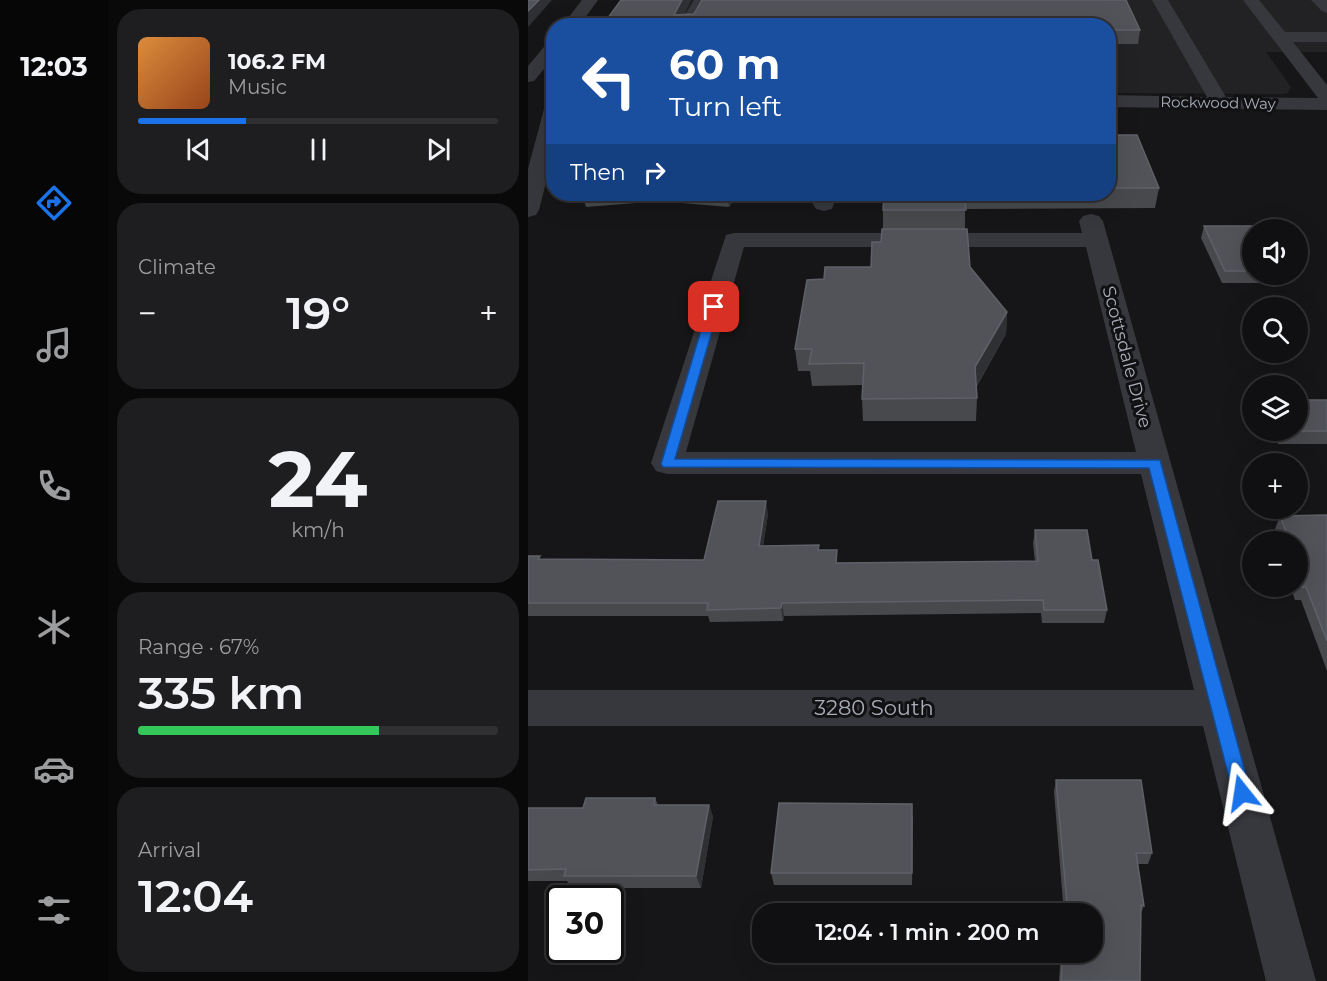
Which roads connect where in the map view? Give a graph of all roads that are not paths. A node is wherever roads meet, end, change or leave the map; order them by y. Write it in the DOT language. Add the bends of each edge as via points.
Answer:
graph roads {
  1 [pos="590,0"];
  2 [pos="702,0"];
  3 [pos="1160,0"];
  4 [pos="1251,0"];
  5 [pos="1319,0"];
  6 [pos="1327,8"];
  7 [pos="576,18"];
  8 [pos="691,18"];
  9 [pos="1280,37"];
  10 [pos="1327,37"];
  11 [pos="546,56"];
  12 [pos="528,77"];
  13 [pos="1116,84"];
  14 [pos="1210,85"];
  15 [pos="1327,97"];
  16 [pos="1116,101"];
  17 [pos="1221,103"];
  18 [pos="1327,104"];
  19 [pos="546,123"];
  20 [pos="528,210"];
  21 [pos="1155,464"];
  22 [pos="528,708"];
  23 [pos="1220,708"];
  24 [pos="1291,981"];
  1 -- 7 [label="street"];
  2 -- 8 [label="street"];
  3 -- 14 [label="street"];
  4 -- 9 [label="street"];
  5 -- 6 [label="street"];
  9 -- 10 [label="street"];
  9 -- 15 [label="street"];
  11 -- 12 [label="street"];
  13 -- 14 [label="street"];
  14 -- 17 [label="street"];
  16 -- 17 [label="street, Rockwood Way"];
  17 -- 18 [label="street, Rockwood Way"];
  19 -- 20 [label="street"];
  21 -- 21 [label="street, Scottsdale Drive" via="1093,230 734,240 667,464"];
  21 -- 23 [label="street, Scottsdale Drive"];
  22 -- 23 [label="street, 3280 South"];
  23 -- 24 [label="street, Scottsdale Drive"];
}
